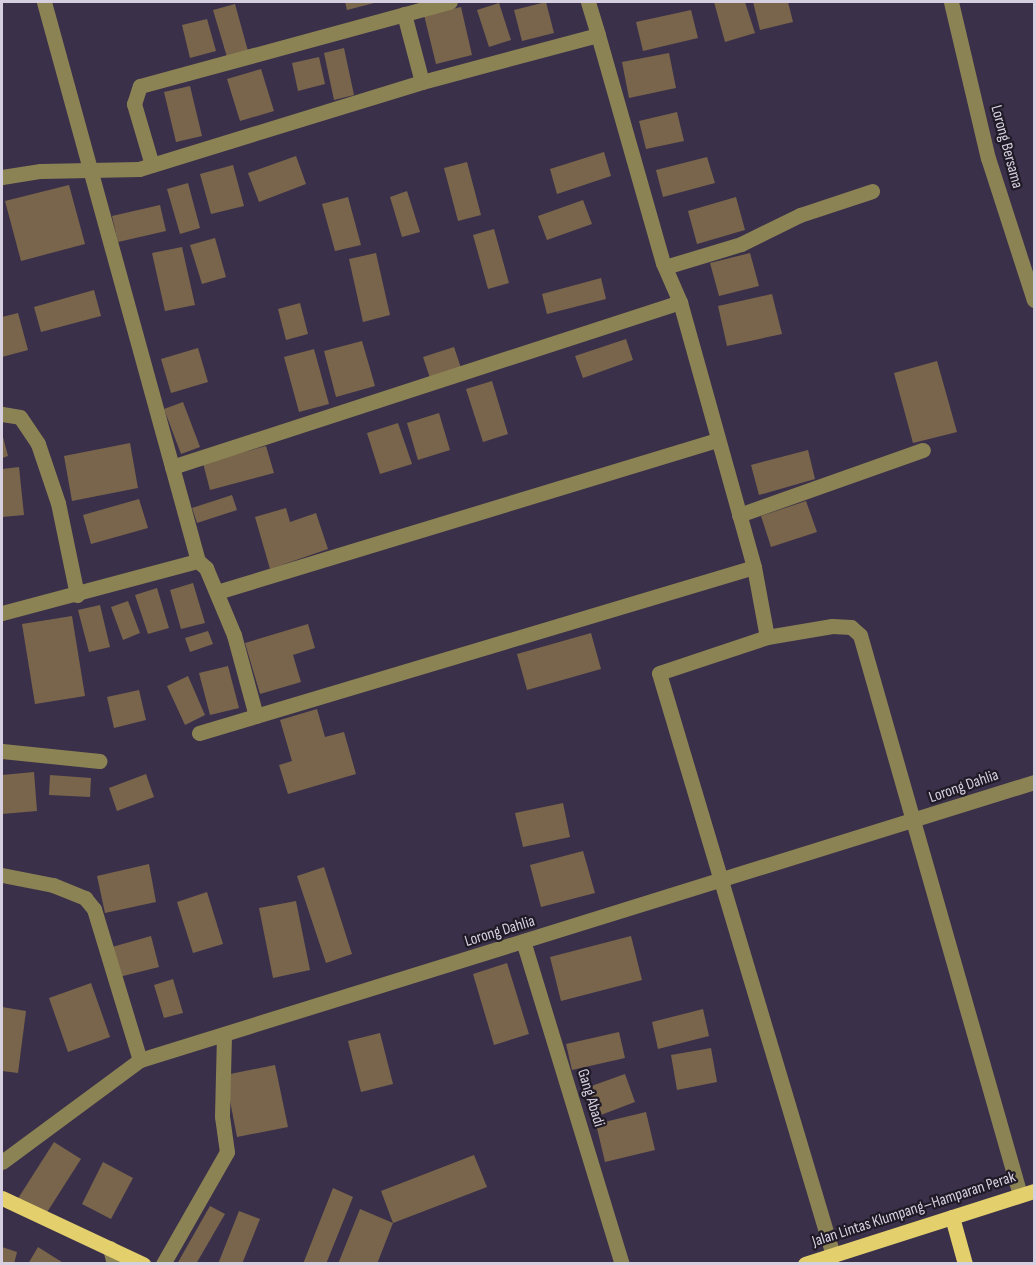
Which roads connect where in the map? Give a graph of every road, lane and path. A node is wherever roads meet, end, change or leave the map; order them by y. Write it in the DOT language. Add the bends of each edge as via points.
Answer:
graph roads {
  1 [pos="44,2"];
  2 [pos="450,2"];
  3 [pos="588,2"];
  4 [pos="951,2"];
  5 [pos="404,14"];
  6 [pos="598,35"];
  7 [pos="422,82"];
  8 [pos="152,165"];
  9 [pos="90,169"];
  10 [pos="2,177"];
  11 [pos="872,191"];
  12 [pos="665,267"];
  13 [pos="1035,300"];
  14 [pos="680,302"];
  15 [pos="2,414"];
  16 [pos="717,440"];
  17 [pos="922,450"];
  18 [pos="172,467"];
  19 [pos="739,515"];
  20 [pos="198,561"];
  21 [pos="754,567"];
  22 [pos="217,592"];
  23 [pos="77,595"];
  24 [pos="2,613"];
  25 [pos="767,637"];
  26 [pos="256,716"];
  27 [pos="199,733"];
  28 [pos="2,751"];
  29 [pos="99,761"];
  30 [pos="1035,782"];
  31 [pos="913,824"];
  32 [pos="2,875"];
  33 [pos="718,880"];
  34 [pos="524,944"];
  35 [pos="225,1035"];
  36 [pos="140,1060"];
  37 [pos="2,1162"];
  38 [pos="1027,1193"];
  39 [pos="2,1198"];
  40 [pos="952,1217"];
  41 [pos="110,1248"];
  42 [pos="833,1255"];
  43 [pos="114,1263"];
  44 [pos="143,1263"];
  45 [pos="163,1263"];
  46 [pos="622,1263"];
  47 [pos="804,1263"];
  48 [pos="965,1263"];
  1 -- 9 [label="street"];
  2 -- 5 [label="street"];
  3 -- 6 [label="street"];
  4 -- 13 [label="street, Lorong Bersama" via="988,158"];
  5 -- 7 [label="street"];
  5 -- 8 [label="street" via="140,86 134,104"];
  6 -- 7 [label="street"];
  6 -- 12 [label="street"];
  7 -- 8 [label="street"];
  8 -- 9 [label="street"];
  9 -- 10 [label="street"];
  9 -- 18 [label="street"];
  11 -- 12 [label="street" via="800,215 741,244"];
  12 -- 14 [label="street"];
  14 -- 16 [label="street"];
  14 -- 18 [label="street"];
  15 -- 23 [label="street" via="20,417 38,444 58,502"];
  16 -- 19 [label="street"];
  16 -- 22 [label="street"];
  17 -- 19 [label="street"];
  18 -- 20 [label="street"];
  19 -- 21 [label="street"];
  20 -- 22 [label="street"];
  20 -- 23 [label="street"];
  21 -- 25 [label="street"];
  21 -- 26 [label="street"];
  22 -- 26 [label="street"];
  23 -- 24 [label="street"];
  25 -- 31 [label="street" via="832,626 851,627 860,635"];
  25 -- 33 [label="street" via="658,673"];
  26 -- 27 [label="street"];
  28 -- 29 [label="street"];
  30 -- 31 [label="street, Lorong Dahlia"];
  31 -- 33 [label="street, Lorong Dahlia"];
  31 -- 38 [label="street"];
  32 -- 36 [label="street" via="53,885 85,898 93,909"];
  33 -- 34 [label="street, Lorong Dahlia"];
  33 -- 42 [label="street"];
  34 -- 35 [label="street, Lorong Dahlia"];
  34 -- 46 [label="street, Gang Abadi"];
  35 -- 36 [label="street, Lorong Dahlia"];
  35 -- 45 [label="street" via="222,1116 227,1152"];
  36 -- 37 [label="street, Lorong Dahlia"];
  38 -- 40 [label="main road, Jalan Lintas Klumpang–Hamparan Perak"];
  39 -- 41 [label="main road"];
  40 -- 42 [label="main road, Jalan Lintas Klumpang–Hamparan Perak"];
  40 -- 48 [label="main road"];
  41 -- 43 [label="street"];
  41 -- 44 [label="main road"];
  42 -- 47 [label="main road, Jalan Lintas Klumpang–Hamparan Perak"];
}
